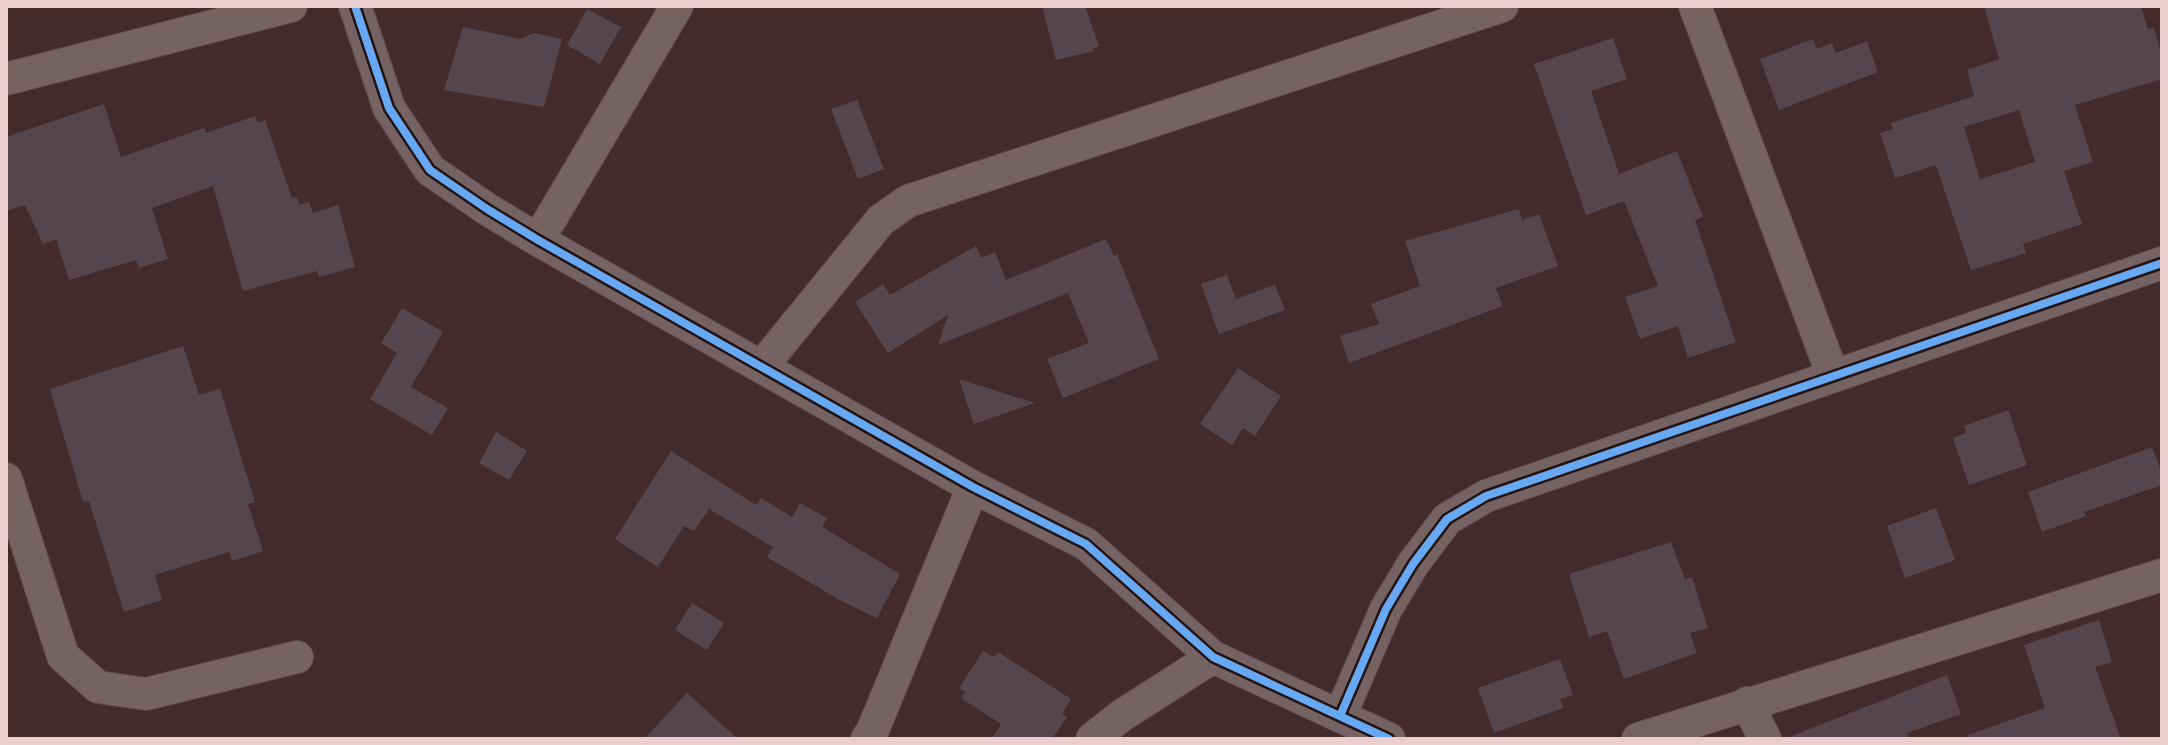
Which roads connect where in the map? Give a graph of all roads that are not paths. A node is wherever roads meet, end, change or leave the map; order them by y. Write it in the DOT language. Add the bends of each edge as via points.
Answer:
graph roads {
  1 [pos="291,6"];
  2 [pos="355,6"];
  3 [pos="677,6"];
  4 [pos="1502,6"];
  5 [pos="1695,6"];
  6 [pos="6,79"];
  7 [pos="538,240"];
  8 [pos="2162,263"];
  9 [pos="763,365"];
  10 [pos="1833,376"];
  11 [pos="6,479"];
  12 [pos="973,487"];
  13 [pos="2162,575"];
  14 [pos="297,657"];
  15 [pos="1213,657"];
  16 [pos="1747,703"];
  17 [pos="1340,716"];
  18 [pos="873,737"];
  19 [pos="1092,739"];
  20 [pos="1389,739"];
  21 [pos="1638,739"];
  22 [pos="1765,739"];
  1 -- 6 [label="street"];
  2 -- 7 [label="street" via="389,108 430,170"];
  3 -- 7 [label="street"];
  4 -- 9 [label="street" via="908,201 881,220"];
  5 -- 10 [label="street"];
  7 -- 9 [label="street"];
  8 -- 10 [label="street"];
  9 -- 12 [label="street"];
  10 -- 17 [label="street" via="1486,496 1447,519 1386,609"];
  11 -- 14 [label="street" via="63,656 98,687 146,694"];
  12 -- 15 [label="street" via="1086,544"];
  12 -- 18 [label="street"];
  13 -- 16 [label="street"];
  15 -- 17 [label="street"];
  15 -- 19 [label="street"];
  16 -- 21 [label="street"];
  16 -- 22 [label="street"];
  17 -- 20 [label="street"];
}
